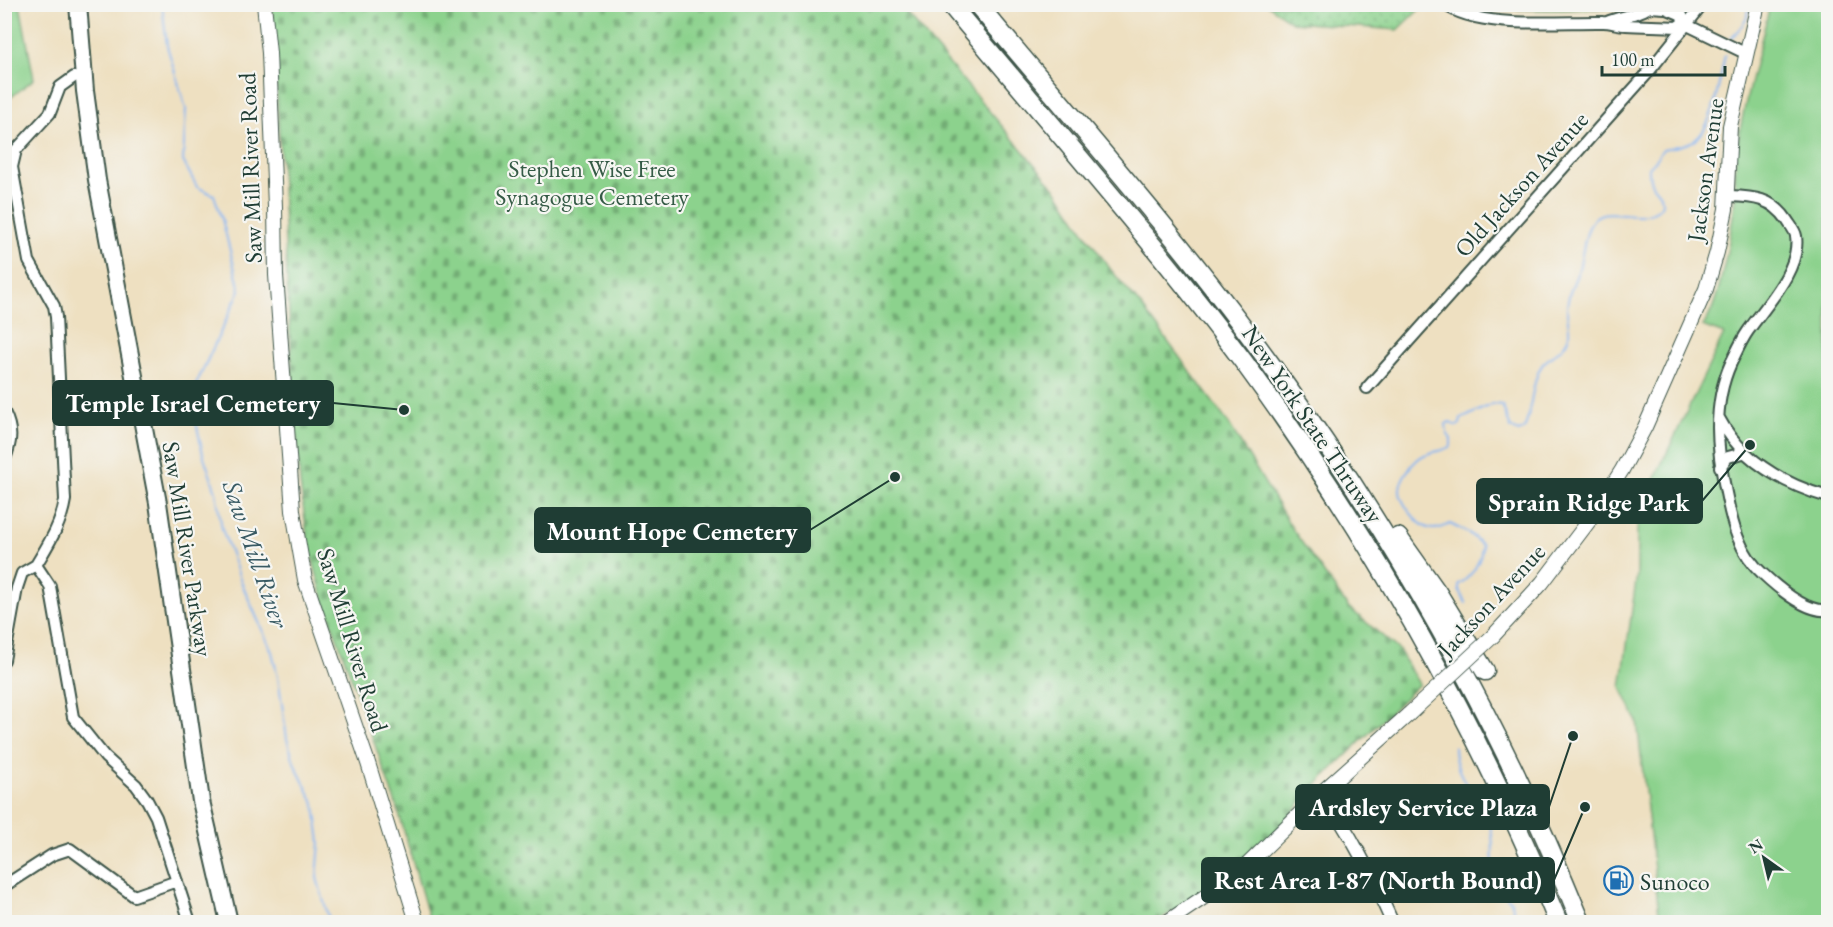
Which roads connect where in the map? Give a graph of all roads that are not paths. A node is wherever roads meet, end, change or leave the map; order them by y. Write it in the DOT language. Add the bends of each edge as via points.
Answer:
graph roads {
  1 [pos="68,4"];
  2 [pos="78,4"];
  3 [pos="264,4"];
  4 [pos="950,4"];
  5 [pos="977,4"];
  6 [pos="1444,4"];
  7 [pos="1703,4"];
  8 [pos="1758,4"];
  9 [pos="1644,11"];
  10 [pos="1667,12"];
  11 [pos="1607,22"];
  12 [pos="1686,24"];
  13 [pos="1645,26"];
  14 [pos="1664,26"];
  15 [pos="1747,54"];
  16 [pos="74,77"];
  17 [pos="1727,196"];
  18 [pos="1367,388"];
  19 [pos="4,412"];
  20 [pos="1717,416"];
  21 [pos="1323,439"];
  22 [pos="1743,453"];
  23 [pos="4,461"];
  24 [pos="1720,467"];
  25 [pos="1828,497"];
  26 [pos="36,565"];
  27 [pos="1815,610"];
  28 [pos="1828,610"];
  29 [pos="1828,621"];
  30 [pos="4,660"];
  31 [pos="1485,671"];
  32 [pos="1321,793"];
  33 [pos="177,881"];
  34 [pos="4,886"];
  35 [pos="190,922"];
  36 [pos="219,922"];
  37 [pos="229,922"];
  38 [pos="417,922"];
  39 [pos="1167,922"];
  40 [pos="1392,922"];
  41 [pos="1558,922"];
  42 [pos="1581,922"];
  1 -- 16 [label="highway, Saw Mill River Parkway"];
  2 -- 37 [label="highway, Saw Mill River Parkway" via="97,180 161,522 201,801"];
  3 -- 38 [label="main road, Saw Mill River Road" via="276,275 293,511 305,580"];
  4 -- 41 [label="highway, New York State Thruway" via="1182,282 1329,485 1455,701"];
  5 -- 21 [label="highway, New York State Thruway" via="1198,270"];
  6 -- 11 [label="street" via="1475,19"];
  7 -- 12 [label="street, Old Jackson Avenue"];
  8 -- 15 [label="main road, Jackson Avenue"];
  9 -- 10 [label="street" via="1653,7 1665,8"];
  9 -- 11 [label="street"];
  9 -- 13 [label="street"];
  10 -- 12 [label="street" via="1682,15"];
  10 -- 14 [label="street"];
  11 -- 13 [label="street"];
  12 -- 14 [label="street"];
  12 -- 15 [label="street"];
  12 -- 18 [label="street, Old Jackson Avenue" via="1638,84"];
  13 -- 14 [label="street"];
  15 -- 17 [label="main road, Jackson Avenue" via="1730,126"];
  16 -- 26 [label="street" via="60,87 50,113 16,150 12,167 29,261 56,317 65,501 58,528"];
  16 -- 36 [label="highway, Saw Mill River Parkway" via="92,211 153,535 191,802"];
  17 -- 20 [label="street" via="1769,201 1796,234 1796,254 1788,275 1746,334 1730,365"];
  17 -- 32 [label="main road, Jackson Avenue, bridge" via="1718,252 1706,289 1645,427 1592,517 1542,583 1493,636"];
  19 -- 23 [label="street" via="12,436"];
  20 -- 22 [label="street"];
  20 -- 24 [label="street"];
  21 -- 31 [label="highway" via="1421,568"];
  21 -- 42 [label="highway, New York State Thruway" via="1393,548 1462,669"];
  22 -- 24 [label="street" via="1728,457"];
  22 -- 25 [label="street" via="1809,491"];
  24 -- 27 [label="street" via="1731,518 1750,563 1779,589"];
  26 -- 30 [label="street" via="22,573"];
  26 -- 33 [label="street" via="50,586 73,717 147,800"];
  27 -- 28 [label="street"];
  27 -- 29 [label="street"];
  32 -- 39 [label="main road, Jackson Avenue" via="1247,865"];
  32 -- 40 [label="street" via="1355,845"];
  33 -- 34 [label="street" via="134,896 70,849 52,855"];
  33 -- 35 [label="street"];
}
